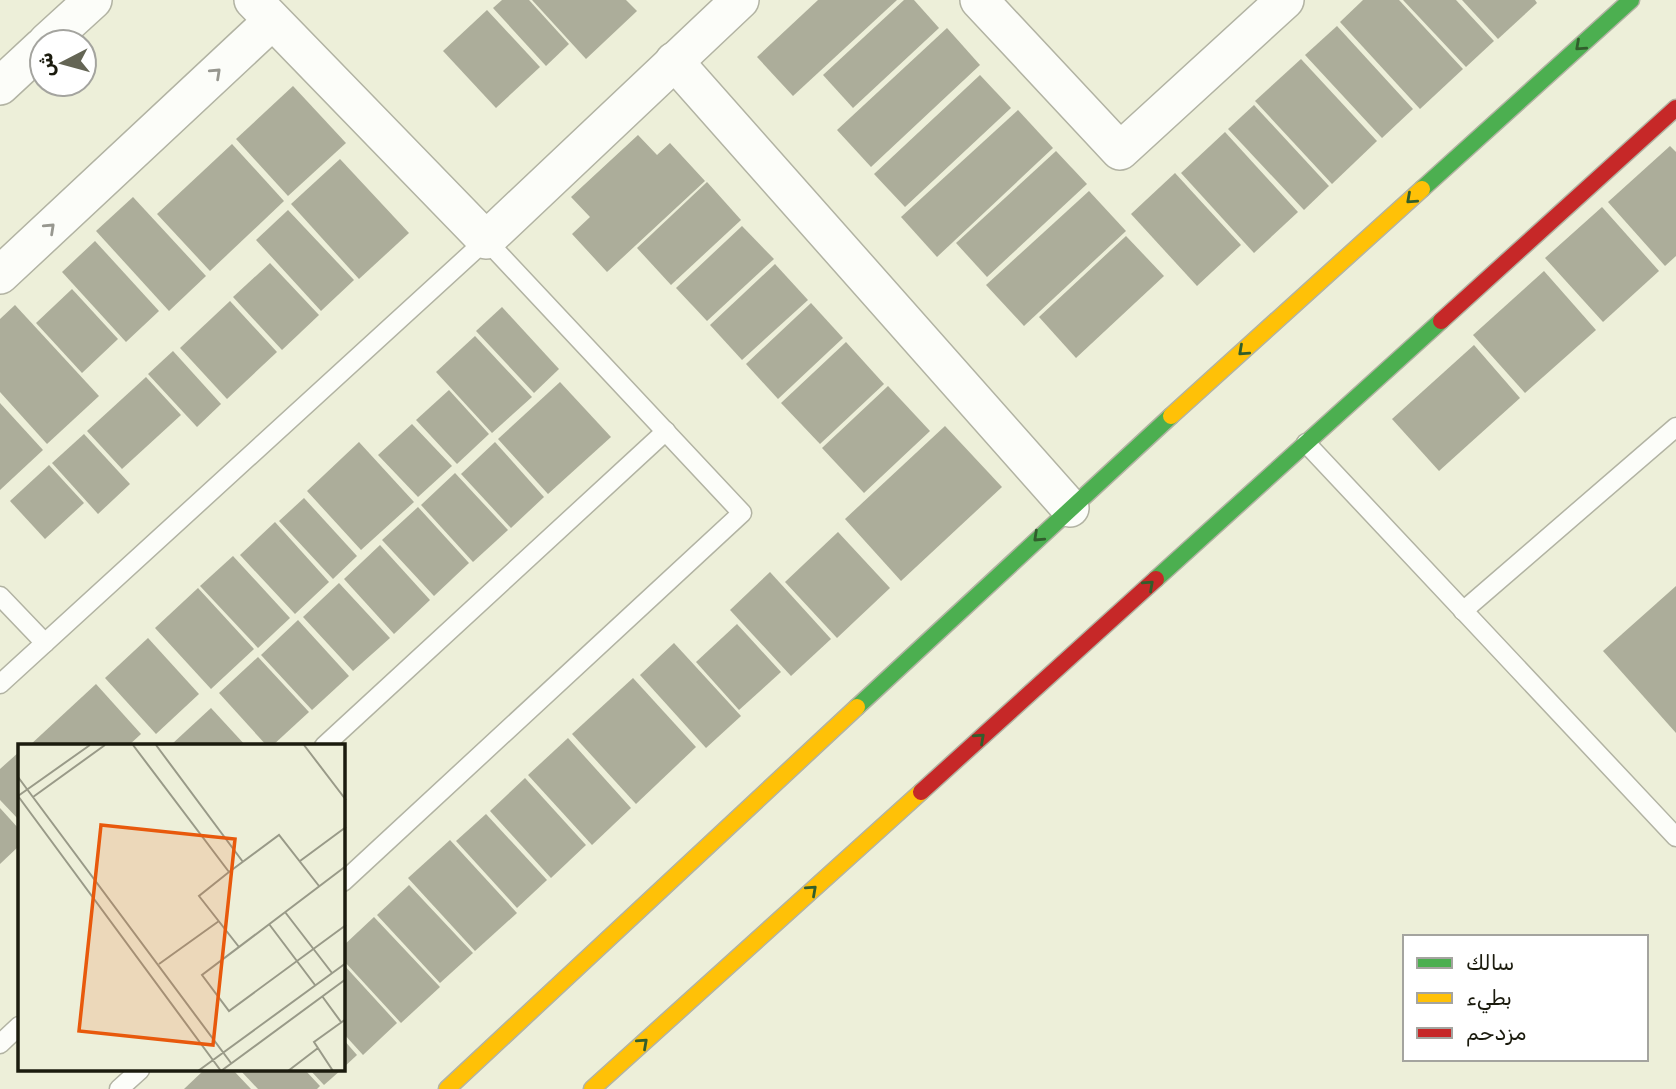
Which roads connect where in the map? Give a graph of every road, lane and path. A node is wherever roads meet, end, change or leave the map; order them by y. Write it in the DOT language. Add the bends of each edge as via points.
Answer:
graph roads {
  1 [pos="93,0"];
  2 [pos="740,0"];
  3 [pos="979,0"];
  4 [pos="1285,0"];
  5 [pos="1630,0"];
  6 [pos="263,11"];
  7 [pos="62,28"];
  8 [pos="28,60"];
  9 [pos="674,61"];
  10 [pos="0,86"];
  11 [pos="1674,112"];
  12 [pos="486,240"];
  13 [pos="0,275"];
  14 [pos="1676,427"];
  15 [pos="666,431"];
  16 [pos="1306,443"];
  17 [pos="1069,508"];
  18 [pos="0,596"];
  19 [pos="1463,611"];
  20 [pos="45,643"];
  21 [pos="0,684"];
  22 [pos="326,744"];
  23 [pos="1676,837"];
  24 [pos="345,880"];
  25 [pos="18,1027"];
  26 [pos="0,1044"];
  27 [pos="137,1072"];
  28 [pos="119,1089"];
  29 [pos="447,1089"];
  30 [pos="592,1089"];
  1 -- 7 [label="street"];
  2 -- 9 [label="street"];
  3 -- 4 [label="street" via="1120,150"];
  5 -- 17 [label="street, one-way"];
  6 -- 12 [label="street"];
  13 -- 6 [label="street, one-way"];
  8 -- 10 [label="street"];
  9 -- 12 [label="street"];
  9 -- 17 [label="street"];
  11 -- 16 [label="street"];
  12 -- 15 [label="lane"];
  12 -- 20 [label="lane"];
  14 -- 19 [label="lane"];
  15 -- 22 [label="lane"];
  15 -- 24 [label="lane" via="742,513"];
  16 -- 19 [label="lane"];
  30 -- 16 [label="street, one-way"];
  17 -- 29 [label="street, one-way"];
  18 -- 20 [label="lane"];
  19 -- 23 [label="lane"];
  20 -- 21 [label="lane"];
  25 -- 26 [label="lane"];
  27 -- 28 [label="lane"];
}
